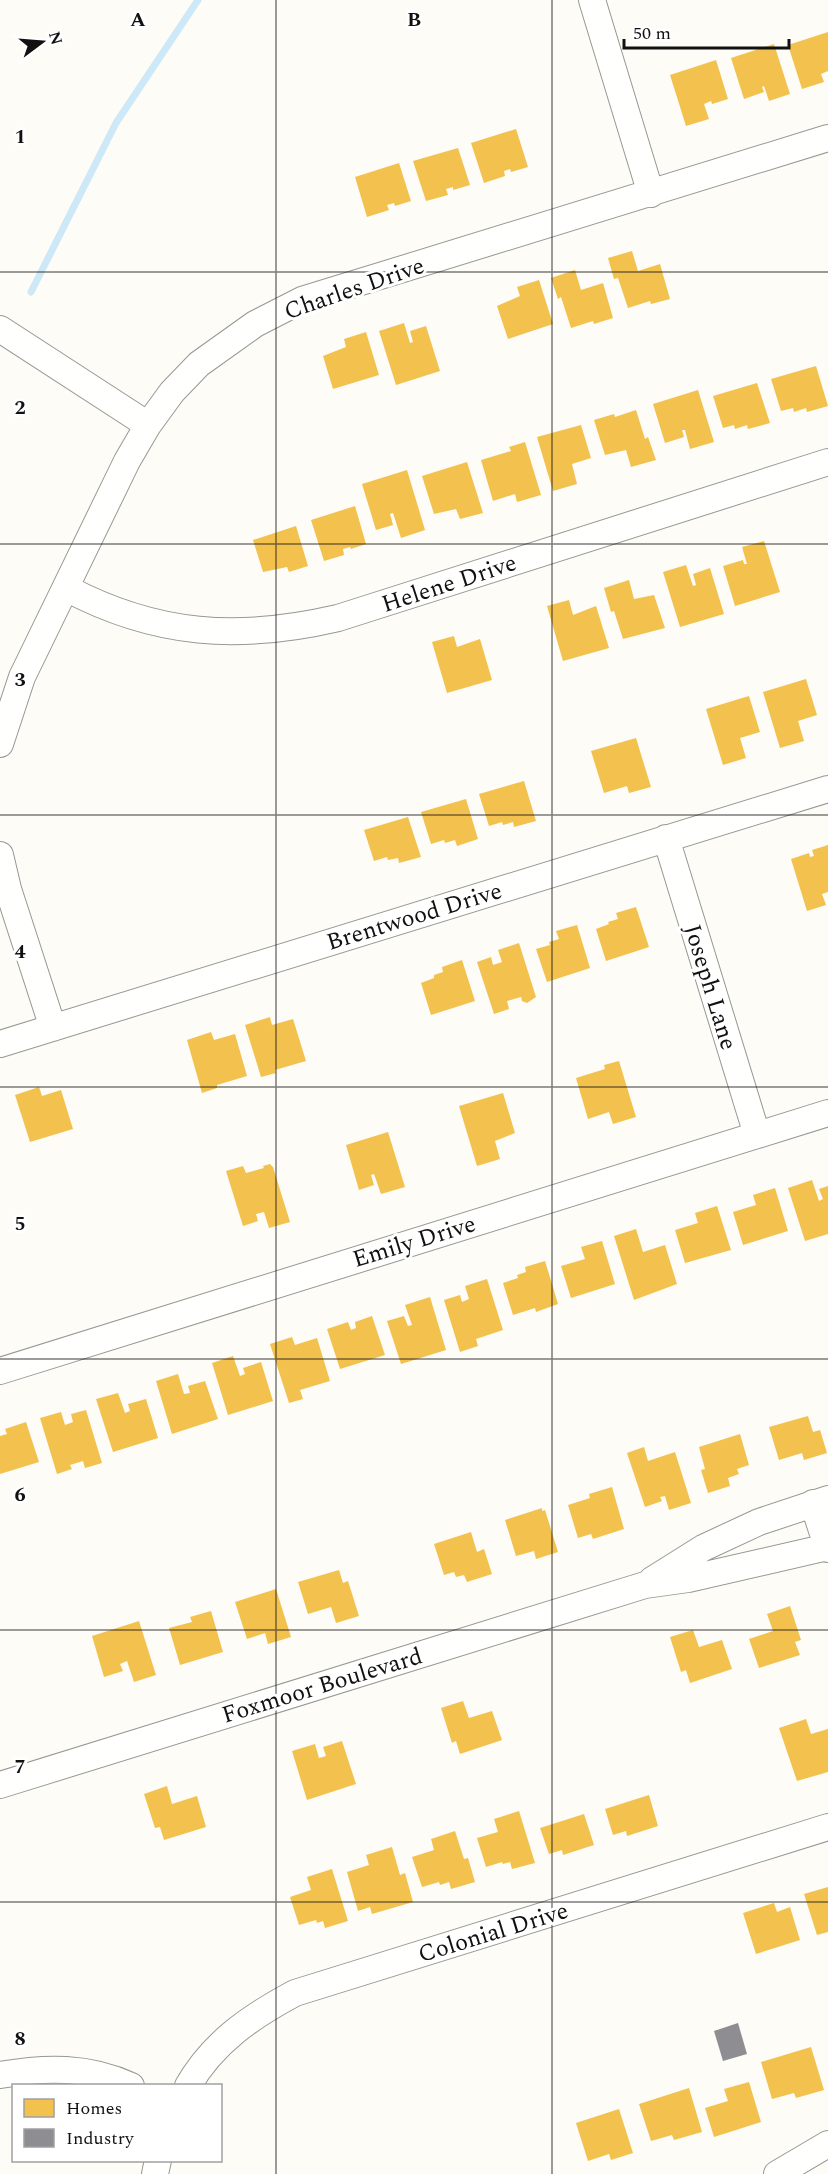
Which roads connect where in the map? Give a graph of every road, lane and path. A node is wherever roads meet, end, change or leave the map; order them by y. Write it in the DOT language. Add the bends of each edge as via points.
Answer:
graph roads {
  1 [pos="592,0"];
  2 [pos="828,138"];
  3 [pos="651,194"];
  4 [pos="0,329"];
  5 [pos="148,425"];
  6 [pos="828,462"];
  7 [pos="66,588"];
  8 [pos="0,744"];
  9 [pos="828,789"];
  10 [pos="666,838"];
  11 [pos="0,855"];
  12 [pos="53,1028"];
  13 [pos="0,1044"];
  14 [pos="828,1113"];
  15 [pos="757,1135"];
  16 [pos="0,1371"];
  17 [pos="821,1501"];
  18 [pos="828,1548"];
  19 [pos="645,1585"];
  20 [pos="0,1785"];
  21 [pos="828,1827"];
  22 [pos="0,2075"];
  23 [pos="128,2084"];
  24 [pos="189,2084"];
  25 [pos="828,2144"];
  26 [pos="777,2174"];
  1 -- 3 [label="street"];
  2 -- 3 [label="street, Charles Drive"];
  3 -- 5 [label="street, Charles Drive" via="302,300 255,324 200,364 172,392"];
  4 -- 5 [label="street"];
  5 -- 7 [label="street, Charles Drive"];
  6 -- 7 [label="street, Helene Drive" via="338,618 282,629 237,633 153,623"];
  7 -- 8 [label="street, Charles Drive" via="22,677"];
  9 -- 10 [label="street, Brentwood Drive"];
  10 -- 12 [label="street, Brentwood Drive"];
  10 -- 15 [label="street, Joseph Lane"];
  11 -- 12 [label="street"];
  12 -- 13 [label="street, Brentwood Drive"];
  14 -- 15 [label="street, Emily Drive"];
  15 -- 16 [label="street, Emily Drive"];
  17 -- 18 [label="street"];
  17 -- 19 [label="street, Foxmoor Boulevard" via="759,1522 703,1548"];
  18 -- 19 [label="street, Foxmoor Boulevard"];
  19 -- 20 [label="street, Foxmoor Boulevard"];
  21 -- 24 [label="street, Colonial Drive" via="295,1994 242,2024 208,2056"];
  22 -- 23 [label="street" via="63,2069 94,2073"];
  25 -- 26 [label="street"];
}
